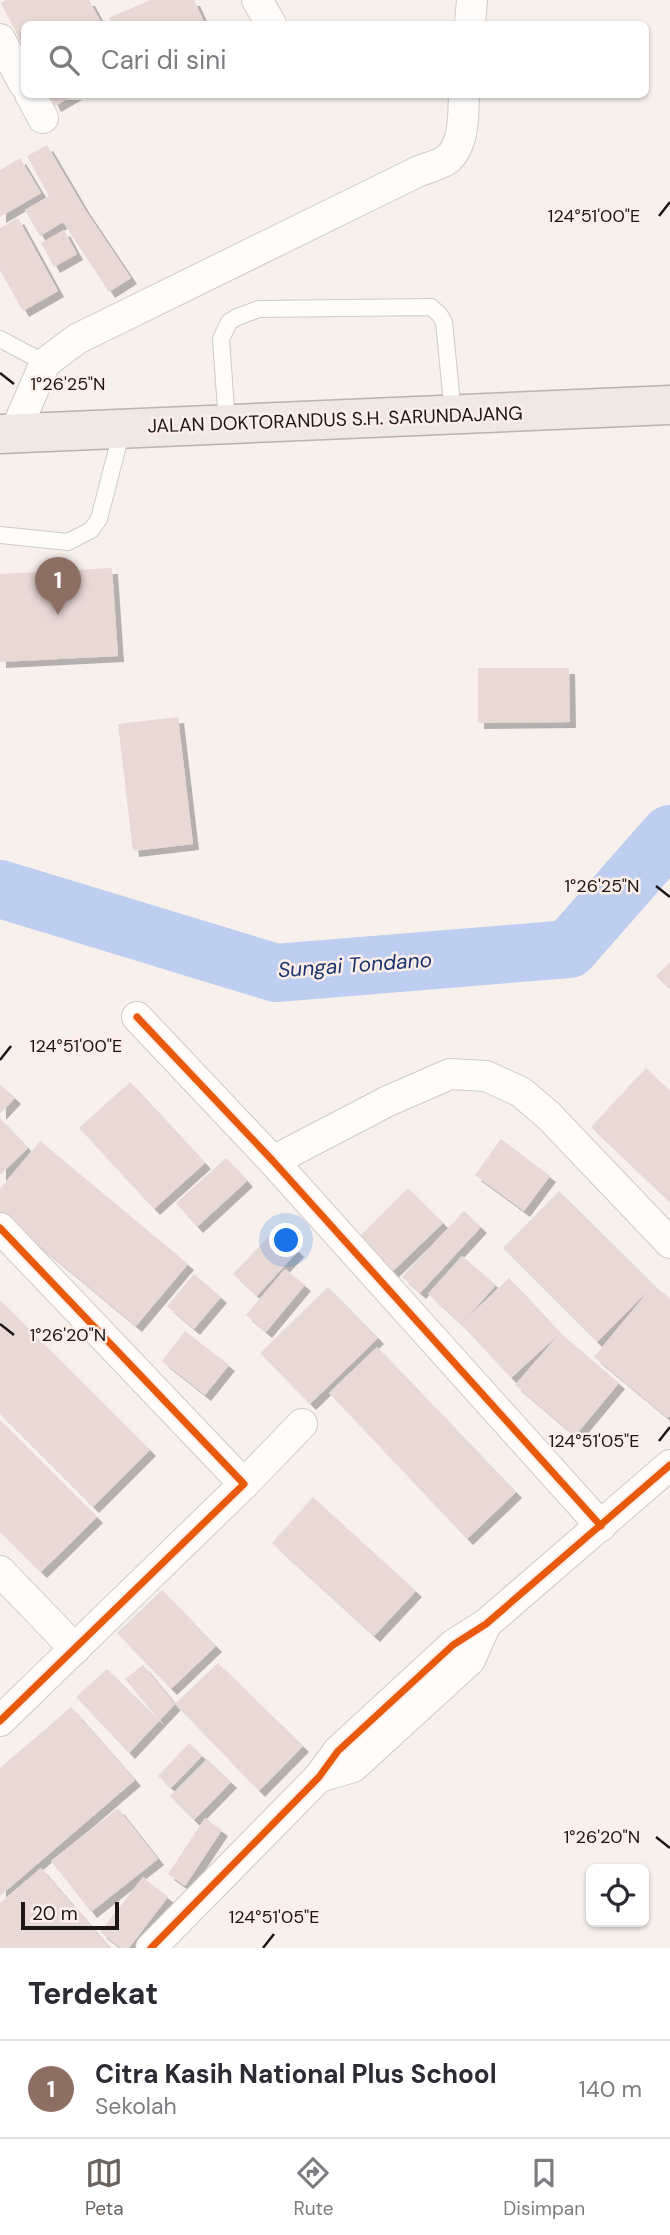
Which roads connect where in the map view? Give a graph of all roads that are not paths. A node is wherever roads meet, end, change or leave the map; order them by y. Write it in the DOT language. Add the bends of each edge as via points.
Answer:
graph roads {
  1 [pos="257,0"];
  2 [pos="472,0"];
  3 [pos="269,21"];
  4 [pos="470,21"];
  5 [pos="0,39"];
  6 [pos="21,78"];
  7 [pos="464,98"];
  8 [pos="0,339"];
  9 [pos="45,363"];
  10 [pos="670,405"];
  11 [pos="453,414"];
  12 [pos="227,423"];
  13 [pos="123,428"];
  14 [pos="8,433"];
  15 [pos="0,536"];
  16 [pos="137,1017"];
  17 [pos="273,1161"];
  18 [pos="0,1228"];
  19 [pos="670,1243"];
  20 [pos="302,1424"];
  21 [pos="670,1465"];
  22 [pos="244,1484"];
  23 [pos="601,1526"];
  24 [pos="0,1571"];
  25 [pos="75,1649"];
  26 [pos="0,1721"];
  27 [pos="151,1948"];
  1 -- 3 [label="street"];
  2 -- 4 [label="street"];
  5 -- 6 [label="street"];
  7 -- 9 [label="street" via="457,146 446,160 77,339"];
  8 -- 9 [label="lane"];
  9 -- 14 [label="street"];
  10 -- 11 [label="highway, JALAN DOKTORANDUS S.H. SARUNDAJANG"];
  11 -- 12 [label="highway, JALAN DOKTORANDUS S.H. SARUNDAJANG"];
  11 -- 12 [label="lane" via="444,321 431,307 259,309 229,322 221,339"];
  12 -- 13 [label="highway, JALAN DOKTORANDUS S.H. SARUNDAJANG"];
  13 -- 14 [label="highway, JALAN DOKTORANDUS S.H. SARUNDAJANG"];
  13 -- 15 [label="lane" via="99,519 91,530 68,541"];
  16 -- 17 [label="street"];
  17 -- 19 [label="street" via="450,1074 486,1076 521,1092 550,1116"];
  17 -- 23 [label="street"];
  18 -- 22 [label="street"];
  20 -- 22 [label="street"];
  21 -- 23 [label="street"];
  22 -- 25 [label="street"];
  23 -- 27 [label="street" via="486,1624 470,1660 353,1767 319,1777"];
  24 -- 25 [label="street"];
  25 -- 26 [label="street"];
}
